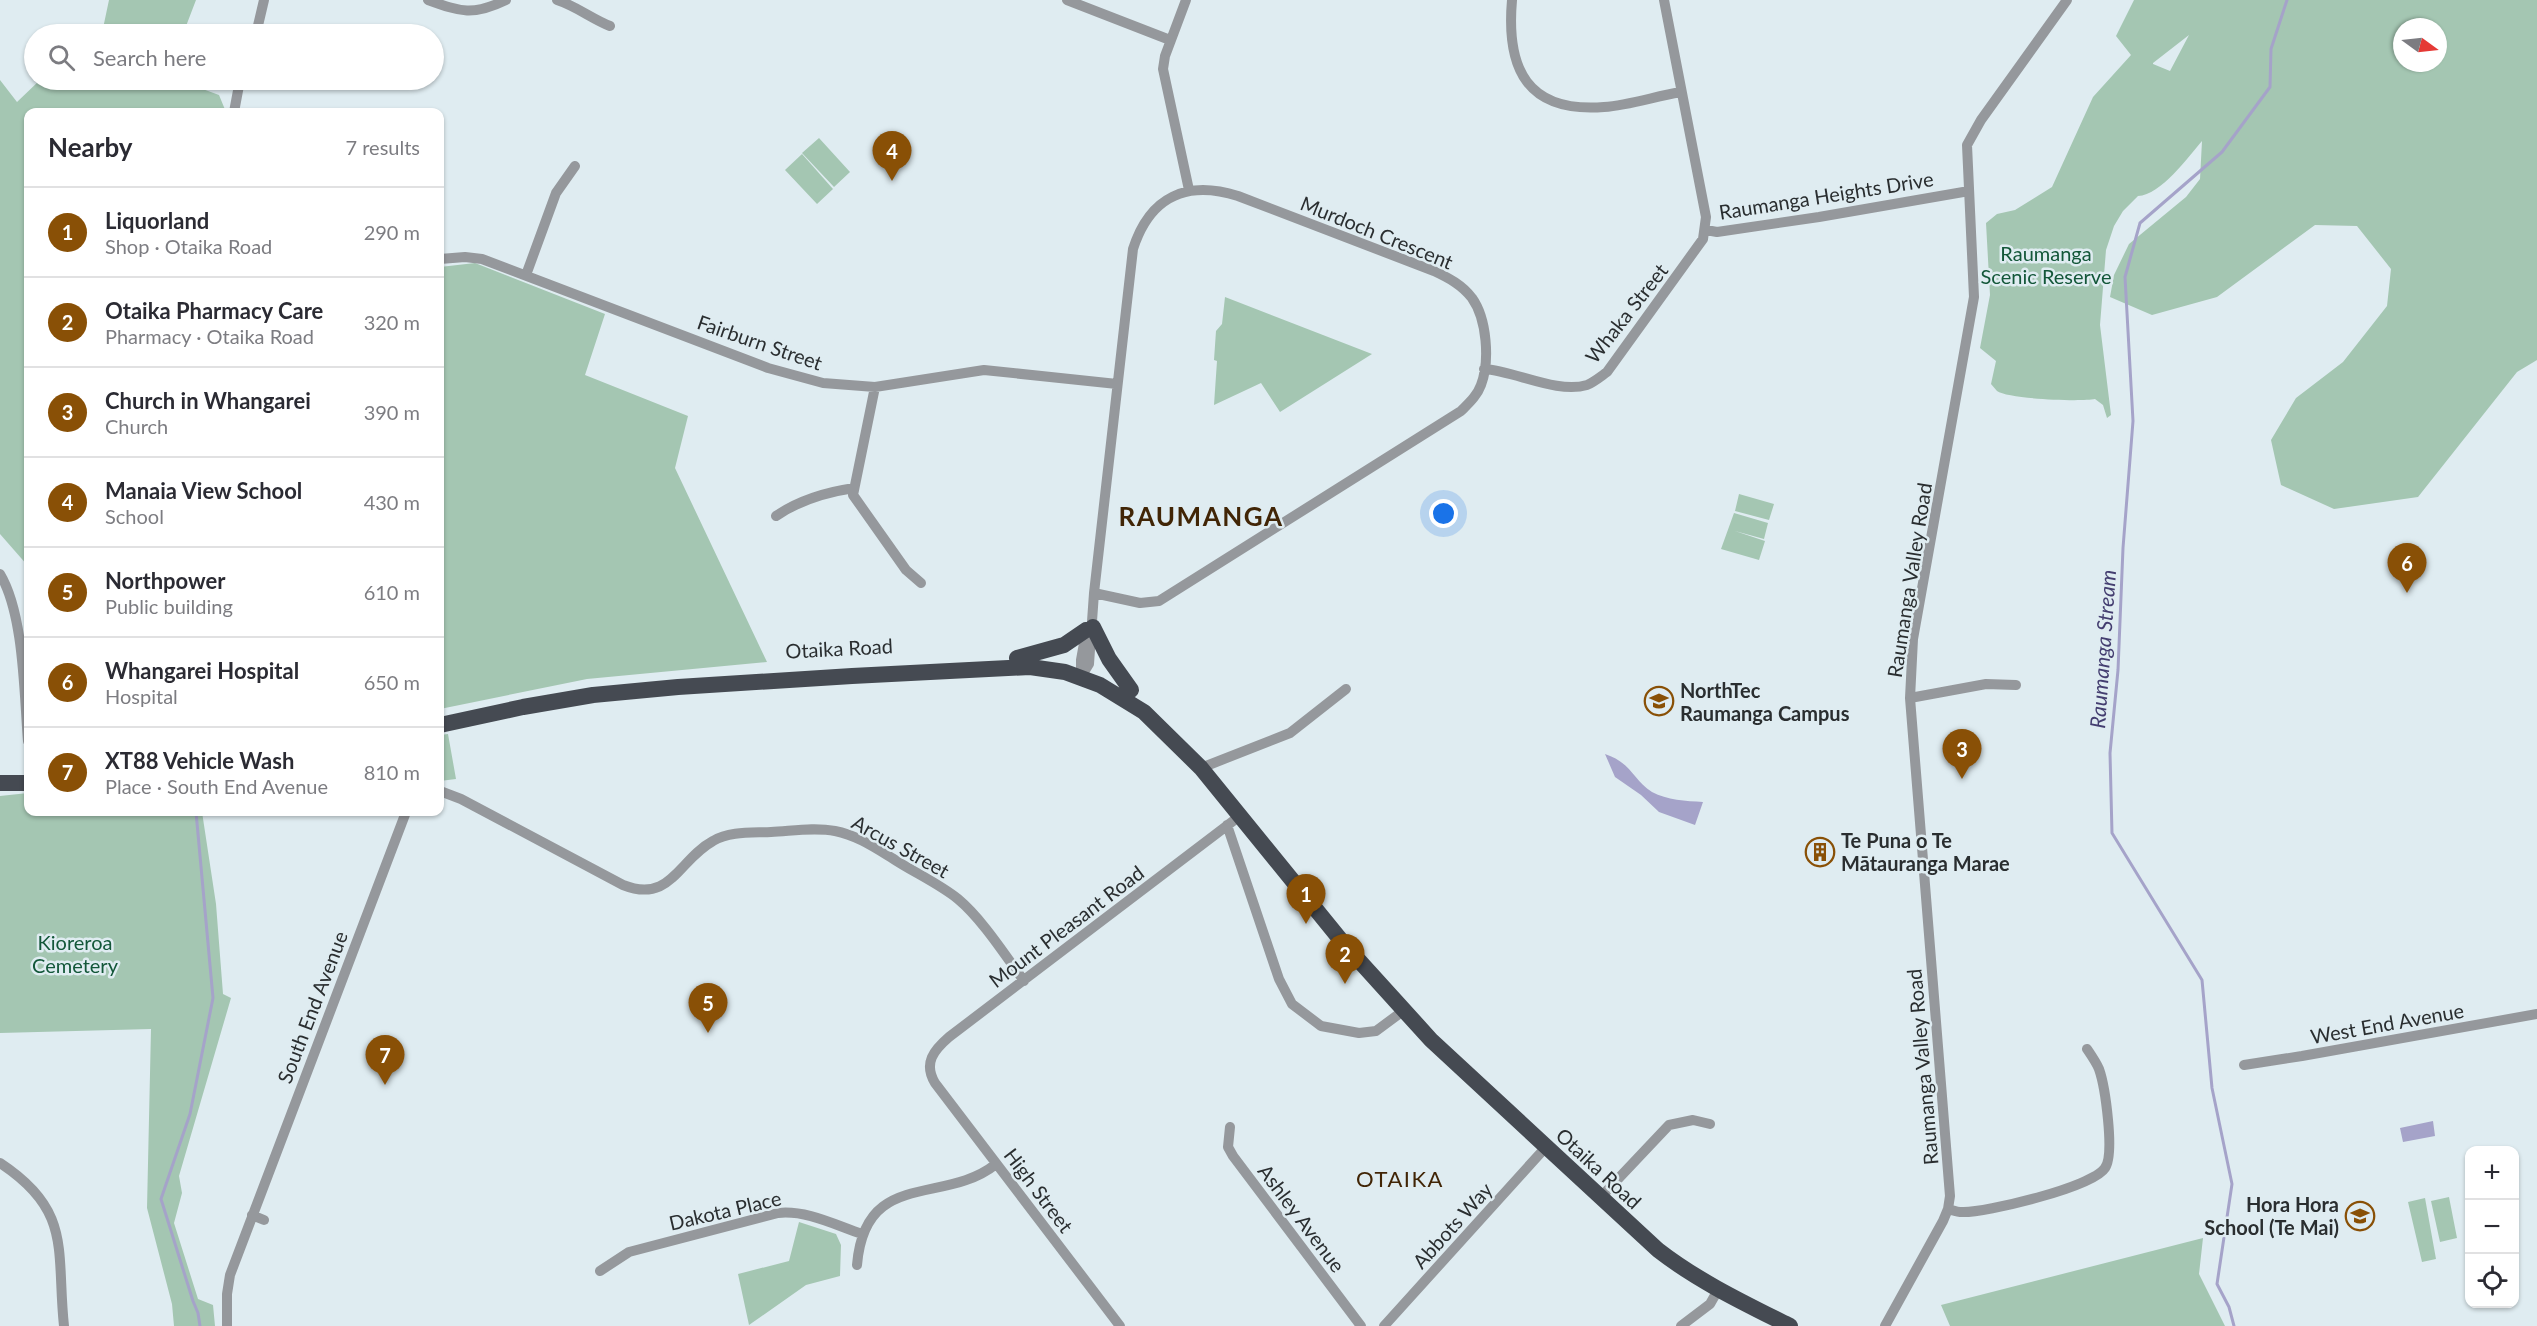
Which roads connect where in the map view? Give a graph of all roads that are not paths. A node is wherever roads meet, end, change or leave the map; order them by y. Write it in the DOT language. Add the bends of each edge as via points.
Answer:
graph roads {
  1 [pos="264,0"];
  2 [pos="428,0"];
  3 [pos="506,0"];
  4 [pos="557,0"];
  5 [pos="1067,0"];
  6 [pos="1186,0"];
  7 [pos="1512,0"];
  8 [pos="1664,0"];
  9 [pos="2067,0"];
  10 [pos="258,24"];
  11 [pos="610,27"];
  12 [pos="1170,40"];
  13 [pos="238,90"];
  14 [pos="1681,92"];
  15 [pos="235,108"];
  16 [pos="575,166"];
  17 [pos="1189,190"];
  18 [pos="1969,191"];
  19 [pos="1706,230"];
  20 [pos="444,259"];
  21 [pos="526,275"];
  22 [pos="1484,369"];
  23 [pos="1117,384"];
  24 [pos="875,387"];
  25 [pos="854,489"];
  26 [pos="776,516"];
  27 [pos="0,574"];
  28 [pos="921,583"];
  29 [pos="1094,593"];
  30 [pos="1090,623"];
  31 [pos="1017,658"];
  32 [pos="1083,671"];
  33 [pos="2016,685"];
  34 [pos="1131,690"];
  35 [pos="1346,690"];
  36 [pos="24,696"];
  37 [pos="1910,698"];
  38 [pos="444,715"];
  39 [pos="444,724"];
  40 [pos="1201,768"];
  41 [pos="0,783"];
  42 [pos="24,783"];
  43 [pos="444,793"];
  44 [pos="403,816"];
  45 [pos="1234,820"];
  46 [pos="1024,981"];
  47 [pos="1403,1011"];
  48 [pos="2537,1014"];
  49 [pos="2087,1049"];
  50 [pos="2244,1065"];
  51 [pos="930,1076"];
  52 [pos="1710,1124"];
  53 [pos="1230,1127"];
  54 [pos="1546,1147"];
  55 [pos="0,1163"];
  56 [pos="996,1164"];
  57 [pos="1600,1198"];
  58 [pos="1948,1209"];
  59 [pos="252,1215"];
  60 [pos="264,1220"];
  61 [pos="862,1234"];
  62 [pos="857,1265"];
  63 [pos="600,1271"];
  64 [pos="1718,1290"];
  65 [pos="64,1326"];
  66 [pos="227,1326"];
  67 [pos="1120,1326"];
  68 [pos="1361,1326"];
  69 [pos="1384,1326"];
  70 [pos="1682,1326"];
  71 [pos="1790,1326"];
  72 [pos="1885,1326"];
  1 -- 10 [label="street"];
  2 -- 3 [label="street" via="469,12"];
  4 -- 11 [label="street"];
  5 -- 12 [label="street"];
  6 -- 12 [label="street"];
  7 -- 14 [label="street" via="1515,61 1525,80 1544,96 1588,108"];
  8 -- 14 [label="street, Raumanga Heights Drive"];
  9 -- 18 [label="street, Raumanga Valley Road" via="1968,140"];
  12 -- 17 [label="street" via="1163,69"];
  13 -- 15 [label="street"];
  14 -- 19 [label="street, Raumanga Heights Drive"];
  16 -- 21 [label="street" via="556,193"];
  17 -- 22 [label="street, Murdoch Crescent" via="1209,189 1238,195 1450,279 1479,310"];
  17 -- 23 [label="street, Murdoch Crescent" via="1160,203 1135,242"];
  18 -- 19 [label="street, Raumanga Heights Drive" via="1819,217 1717,232"];
  18 -- 37 [label="street, Raumanga Valley Road" via="1972,320 1914,639"];
  19 -- 22 [label="street, Whaka Street" via="1700,245 1607,372 1596,380 1564,387"];
  20 -- 21 [label="street, Fairburn Street" via="482,259"];
  21 -- 24 [label="street, Fairburn Street" via="768,368 823,383"];
  22 -- 29 [label="street, Murdoch Crescent" via="1480,387 1461,411 1159,601 1140,603"];
  23 -- 24 [label="street, Fairburn Street" via="984,370"];
  23 -- 29 [label="street, Murdoch Crescent"];
  24 -- 25 [label="street"];
  25 -- 26 [label="street" via="838,490"];
  25 -- 28 [label="street" via="856,502 906,570"];
  27 -- 36 [label="street" via="12,602"];
  29 -- 30 [label="street, Murdoch Crescent"];
  30 -- 31 [label="highway" via="1064,645"];
  30 -- 32 [label="street, Murdoch Crescent"];
  30 -- 34 [label="highway"];
  31 -- 32 [label="highway, Otaika Road" via="1053,660"];
  31 -- 38 [label="highway, Otaika Road" via="586,688"];
  32 -- 34 [label="highway, Otaika Road" via="1109,677"];
  32 -- 39 [label="highway, Otaika Road" via="1017,667 678,687 561,700"];
  32 -- 40 [label="highway, Otaika Road" via="1144,712"];
  33 -- 37 [label="street" via="1986,684"];
  34 -- 40 [label="highway, Otaika Road" via="1168,721"];
  35 -- 40 [label="street" via="1290,733"];
  37 -- 58 [label="street, Raumanga Valley Road" via="1949,1171"];
  40 -- 45 [label="highway, Otaika Road"];
  41 -- 42 [label="highway"];
  43 -- 46 [label="street, Arcus Street" via="623,885 643,891 657,889 669,881 700,849 720,837 798,830 842,832 957,899"];
  44 -- 59 [label="street, South End Avenue"];
  45 -- 46 [label="street, Mount Pleasant Road"];
  45 -- 47 [label="highway, Otaika Road"];
  45 -- 47 [label="street, Otaika Road" via="1279,979 1292,1004 1321,1026 1359,1033 1381,1028"];
  46 -- 51 [label="street, Mount Pleasant Road" via="938,1047 931,1058"];
  47 -- 54 [label="highway, Otaika Road"];
  48 -- 50 [label="street, West End Avenue"];
  49 -- 58 [label="street" via="2099,1069 2105,1097 2110,1156 2104,1170 2091,1179 2041,1197 1963,1212"];
  51 -- 56 [label="street, High Street"];
  52 -- 57 [label="street" via="1694,1120 1669,1125"];
  53 -- 68 [label="street, Ashley Avenue" via="1228,1147 1233,1156"];
  54 -- 57 [label="highway, Otaika Road"];
  54 -- 69 [label="street, Abbots Way"];
  55 -- 65 [label="street" via="29,1184 55,1223"];
  56 -- 61 [label="street" via="968,1178 893,1200"];
  56 -- 67 [label="street, High Street"];
  57 -- 64 [label="highway, Otaika Road" via="1665,1256"];
  58 -- 72 [label="street, Raumanga Valley Road"];
  59 -- 60 [label="street"];
  59 -- 66 [label="street, South End Avenue" via="230,1275"];
  61 -- 62 [label="street"];
  61 -- 63 [label="street, Dakota Place" via="800,1213 778,1213 629,1252"];
  64 -- 70 [label="street" via="1710,1304"];
  64 -- 71 [label="highway, Otaika Road"];
}
